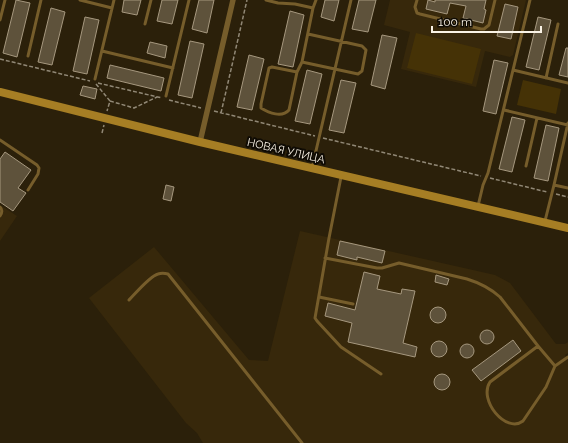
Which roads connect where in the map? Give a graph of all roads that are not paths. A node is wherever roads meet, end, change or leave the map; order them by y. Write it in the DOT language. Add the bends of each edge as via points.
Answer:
graph roads {
  1 [pos="6,0"];
  2 [pos="41,0"];
  3 [pos="80,0"];
  4 [pos="114,0"];
  5 [pos="151,0"];
  6 [pos="189,0"];
  7 [pos="233,0"];
  8 [pos="266,0"];
  9 [pos="316,0"];
  10 [pos="351,0"];
  11 [pos="417,0"];
  12 [pos="494,0"];
  13 [pos="530,0"];
  14 [pos="283,2"];
  15 [pos="2,8"];
  16 [pos="112,8"];
  17 [pos="313,8"];
  18 [pos="0,20"];
  19 [pos="145,24"];
  20 [pos="558,24"];
  21 [pos="308,34"];
  22 [pos="342,41"];
  23 [pos="102,51"];
  24 [pos="28,56"];
  25 [pos="302,62"];
  26 [pos="173,68"];
  27 [pos="335,68"];
  28 [pos="513,70"];
  29 [pos="297,72"];
  30 [pos="546,78"];
  31 [pos="95,81"];
  32 [pos="568,83"];
  33 [pos="0,92"];
  34 [pos="166,96"];
  35 [pos="504,110"];
  36 [pos="537,118"];
  37 [pos="568,124"];
  38 [pos="0,140"];
  39 [pos="200,142"];
  40 [pos="526,166"];
  41 [pos="312,168"];
  42 [pos="342,175"];
  43 [pos="554,185"];
  44 [pos="568,188"];
  45 [pos="28,190"];
  46 [pos="478,206"];
  47 [pos="0,208"];
  48 [pos="0,216"];
  49 [pos="545,222"];
  50 [pos="568,228"];
  51 [pos="325,258"];
  52 [pos="318,297"];
  53 [pos="129,300"];
  54 [pos="353,304"];
  55 [pos="538,346"];
  56 [pos="568,357"];
  57 [pos="555,366"];
  58 [pos="381,374"];
  59 [pos="302,443"];
  1 -- 15 [label="lane"];
  2 -- 24 [label="lane"];
  3 -- 16 [label="lane"];
  4 -- 16 [label="lane"];
  5 -- 19 [label="lane"];
  6 -- 26 [label="lane"];
  7 -- 39 [label="street"];
  8 -- 14 [label="lane"];
  9 -- 17 [label="lane"];
  10 -- 22 [label="lane"];
  11 -- 12 [label="lane" via="417,13 484,29 489,25"];
  13 -- 28 [label="lane"];
  14 -- 17 [label="lane"];
  15 -- 18 [label="lane"];
  16 -- 23 [label="lane"];
  17 -- 21 [label="lane"];
  20 -- 30 [label="lane"];
  21 -- 22 [label="lane"];
  21 -- 25 [label="lane"];
  22 -- 27 [label="lane"];
  22 -- 27 [label="lane" via="362,46 366,50 362,70 358,74"];
  23 -- 26 [label="lane"];
  23 -- 31 [label="lane"];
  25 -- 27 [label="lane"];
  25 -- 29 [label="lane"];
  26 -- 34 [label="lane"];
  27 -- 41 [label="lane"];
  28 -- 30 [label="lane"];
  28 -- 35 [label="lane"];
  29 -- 29 [label="lane" via="289,110 282,114 261,108 269,68"];
  30 -- 32 [label="lane"];
  33 -- 39 [label="street, НОВАЯ УЛИЦА"];
  35 -- 36 [label="lane"];
  35 -- 46 [label="lane"];
  36 -- 37 [label="lane"];
  36 -- 40 [label="lane"];
  37 -- 43 [label="lane"];
  38 -- 45 [label="lane" via="39,168"];
  39 -- 41 [label="street, НОВАЯ УЛИЦА"];
  41 -- 42 [label="street, НОВАЯ УЛИЦА"];
  42 -- 46 [label="street, НОВАЯ УЛИЦА"];
  42 -- 51 [label="lane"];
  43 -- 44 [label="lane"];
  43 -- 49 [label="lane"];
  46 -- 49 [label="street, НОВАЯ УЛИЦА"];
  47 -- 48 [label="lane"];
  49 -- 50 [label="street, НОВАЯ УЛИЦА"];
  51 -- 52 [label="lane"];
  51 -- 55 [label="lane" via="376,268 399,263 477,282 500,297"];
  52 -- 54 [label="lane"];
  52 -- 58 [label="lane" via="315,315 317,321 341,347"];
  53 -- 59 [label="lane" via="156,274 168,274"];
  55 -- 57 [label="lane"];
  55 -- 57 [label="lane" via="489,384 489,403 497,415 515,425 523,421 546,387"];
  56 -- 57 [label="lane"];
}
